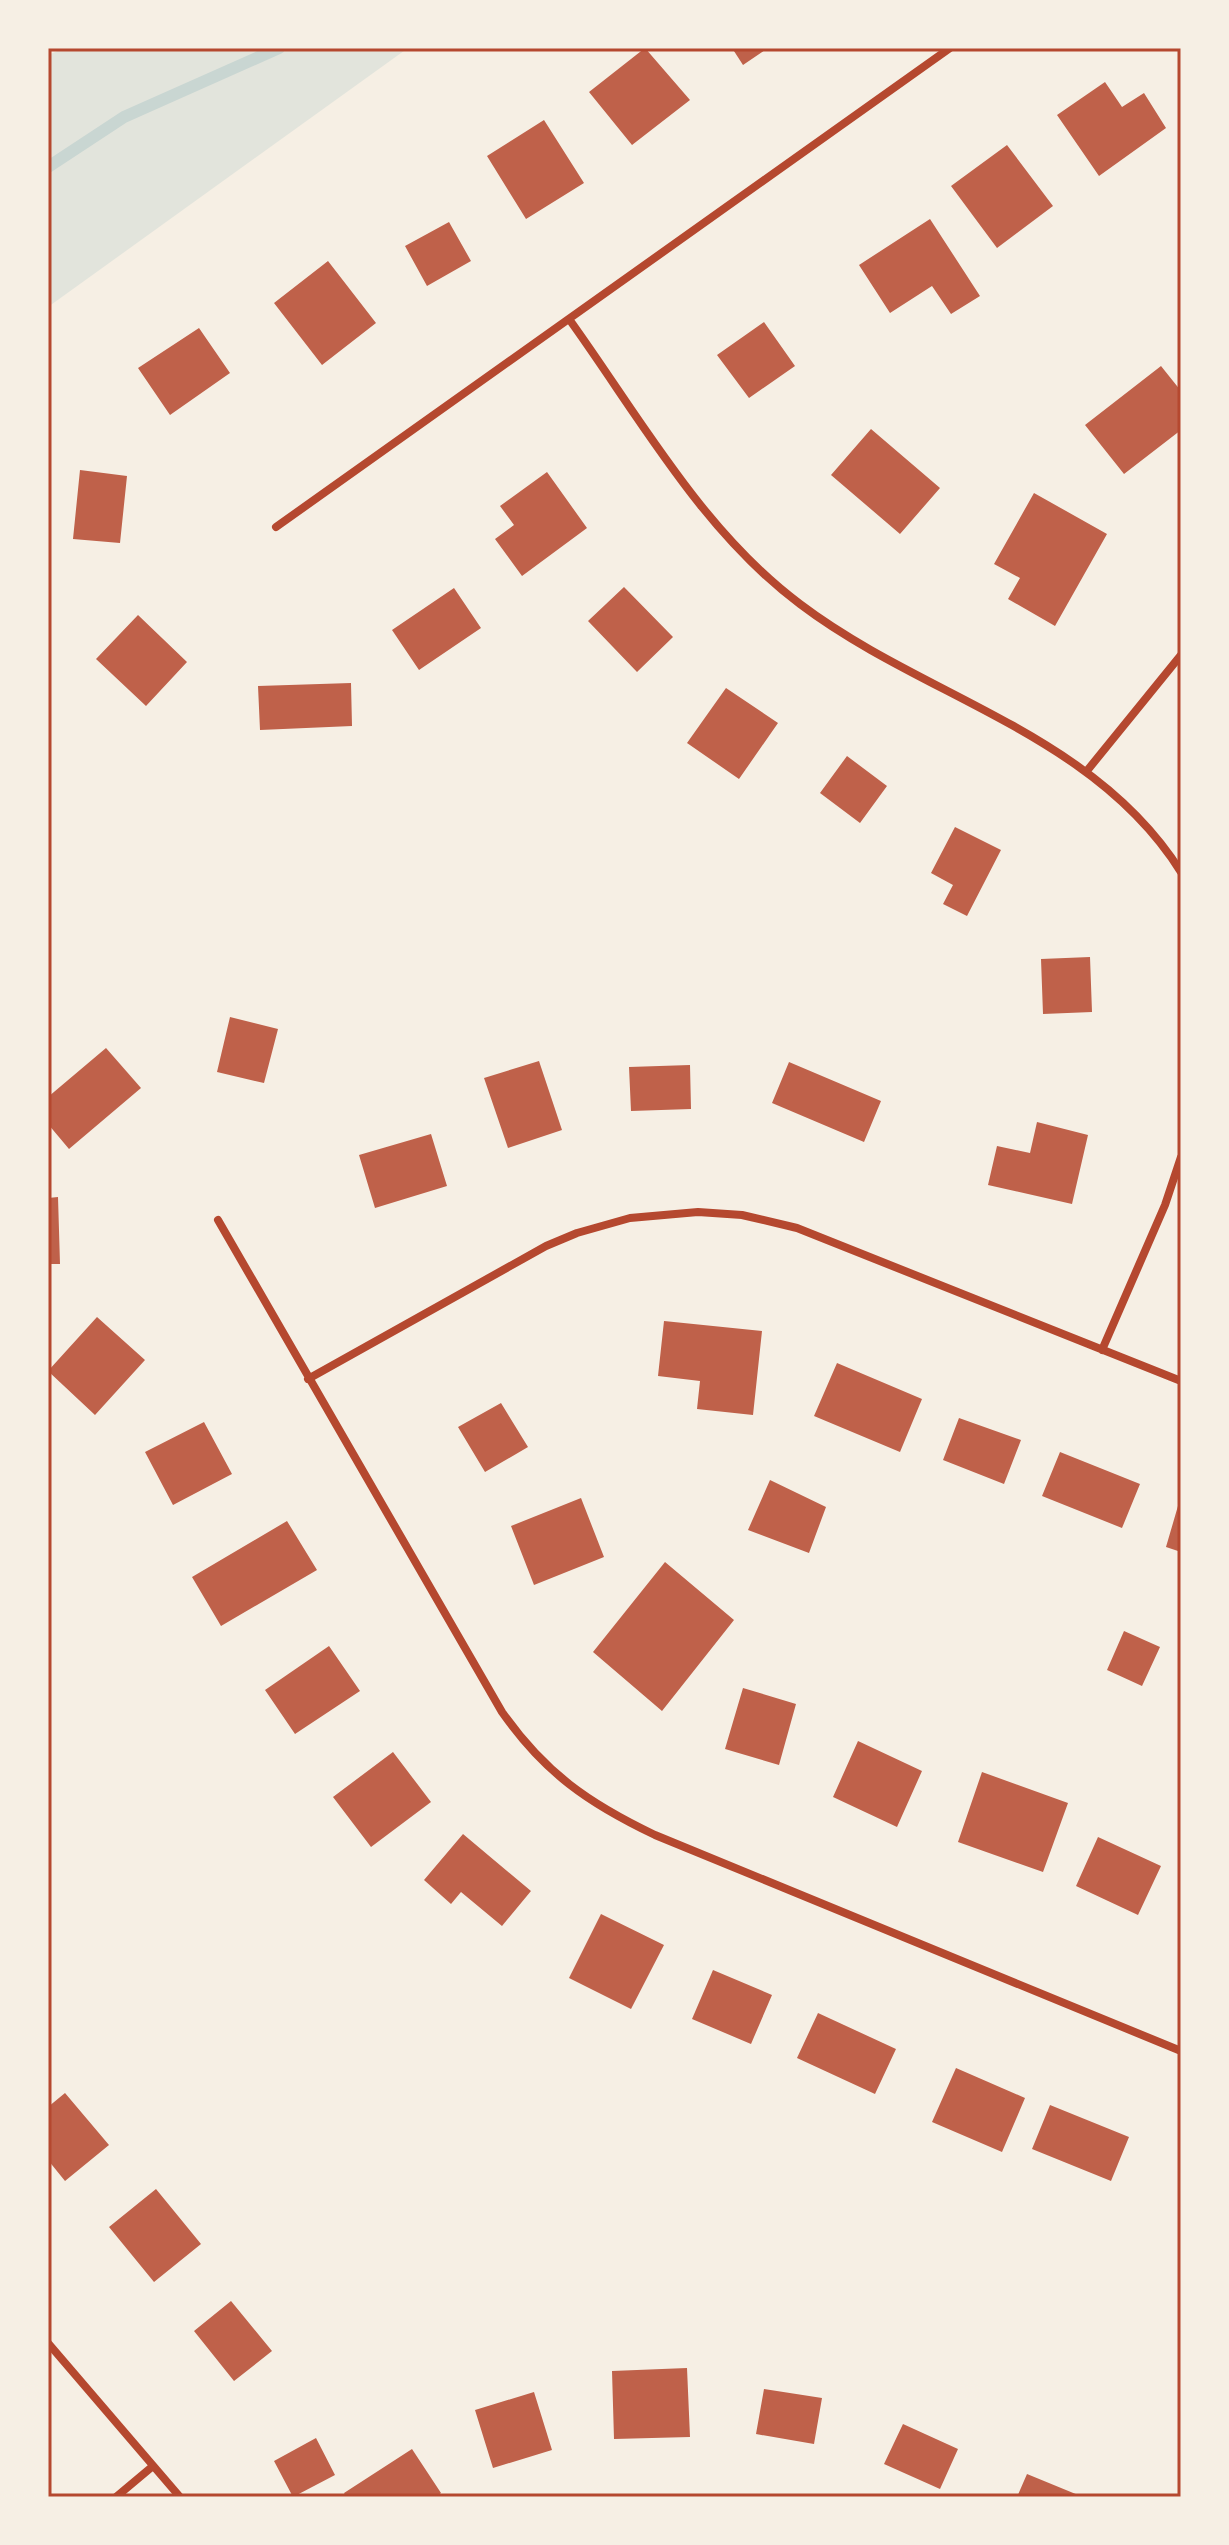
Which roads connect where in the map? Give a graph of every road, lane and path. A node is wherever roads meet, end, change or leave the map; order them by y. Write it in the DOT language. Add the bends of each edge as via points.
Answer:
graph roads {
  1 [pos="950,48"];
  2 [pos="569,319"];
  3 [pos="276,527"];
  4 [pos="1181,655"];
  5 [pos="1086,772"];
  6 [pos="1181,872"];
  7 [pos="1181,1157"];
  8 [pos="218,1220"];
  9 [pos="1102,1350"];
  10 [pos="308,1379"];
  11 [pos="1181,1381"];
  12 [pos="1181,2051"];
  13 [pos="48,2343"];
  14 [pos="153,2466"];
  15 [pos="116,2497"];
  16 [pos="180,2497"];
  1 -- 2 [label="street"];
  2 -- 3 [label="street"];
  2 -- 5 [label="street" via="745,557 798,603 857,643 1034,735"];
  4 -- 5 [label="street"];
  5 -- 6 [label="street" via="1134,814"];
  7 -- 9 [label="street"];
  8 -- 10 [label="street"];
  9 -- 10 [label="street" via="797,1228 742,1215 698,1212 630,1218 546,1246"];
  9 -- 11 [label="street"];
  10 -- 12 [label="street" via="502,1712 532,1753 579,1793 655,1835"];
  13 -- 14 [label="street"];
  14 -- 15 [label="street"];
  14 -- 16 [label="street"];
}
